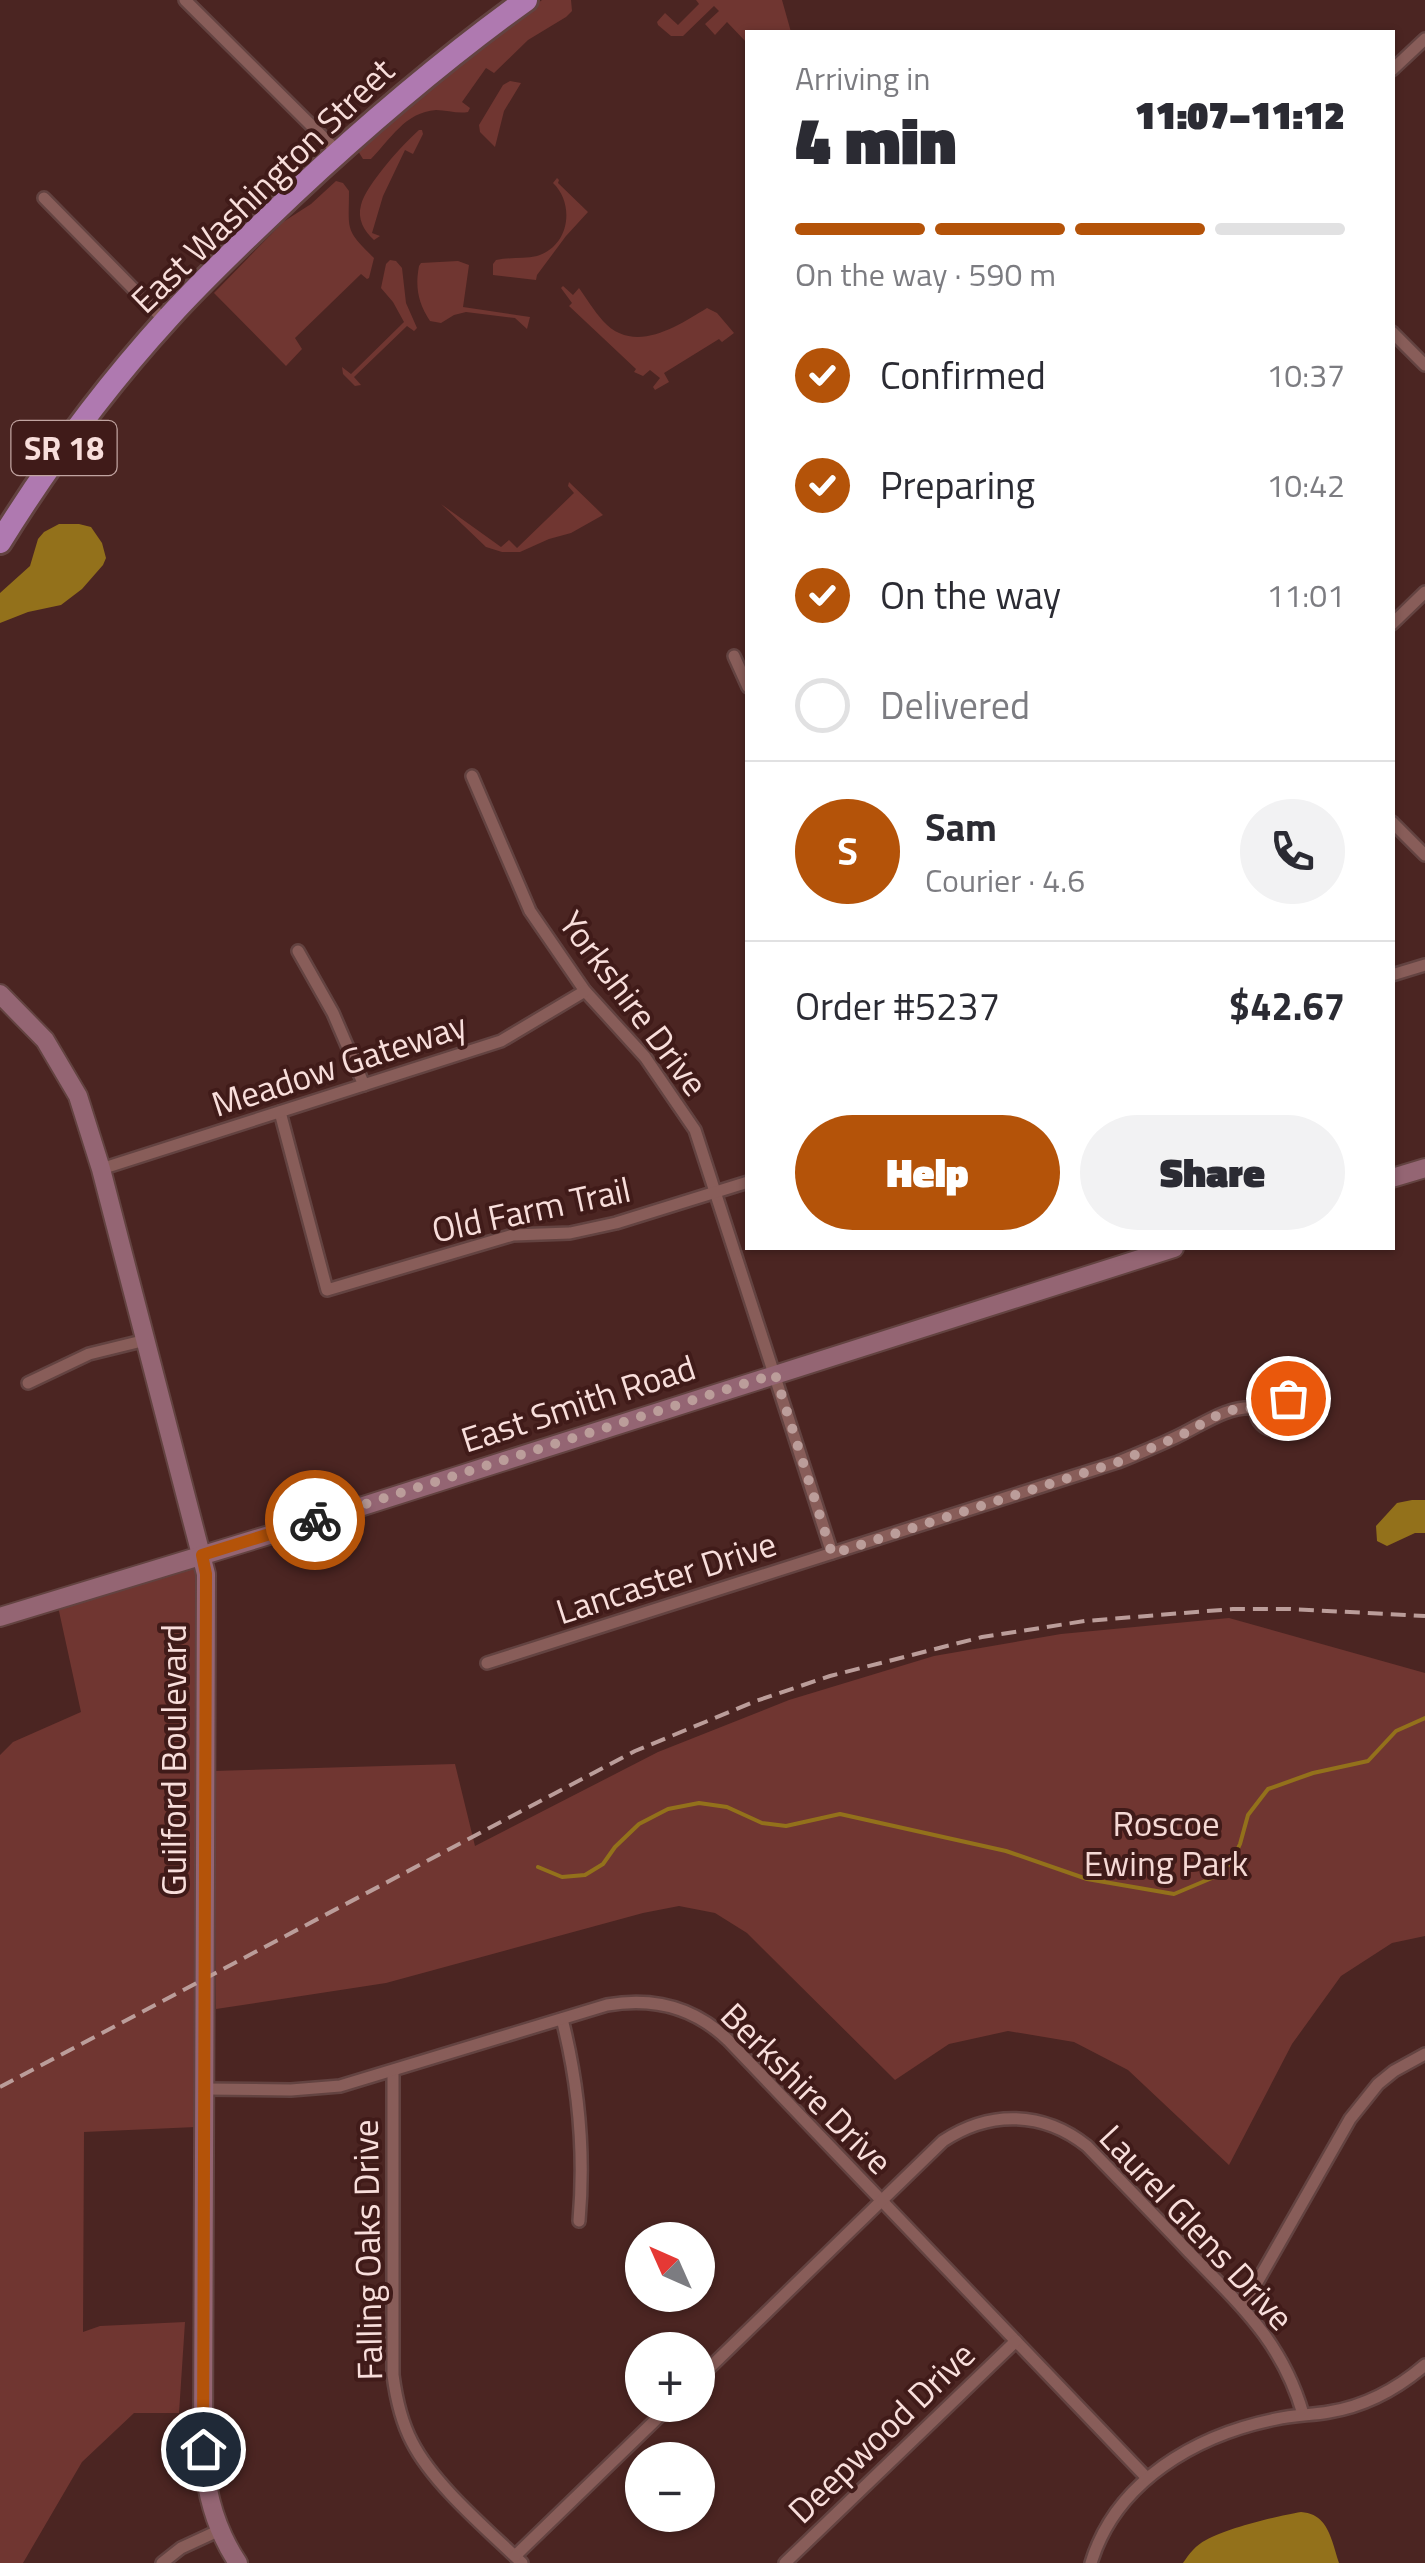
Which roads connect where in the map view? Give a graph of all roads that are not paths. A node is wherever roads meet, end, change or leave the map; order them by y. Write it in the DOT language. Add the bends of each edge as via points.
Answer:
graph roads {
  1 [pos="185,0"];
  2 [pos="526,0"];
  3 [pos="1425,39"];
  4 [pos="1395,67"];
  5 [pos="338,152"];
  6 [pos="44,198"];
  7 [pos="165,321"];
  8 [pos="1395,335"];
  9 [pos="1425,365"];
  10 [pos="0,542"];
  11 [pos="1425,592"];
  12 [pos="1395,621"];
  13 [pos="734,656"];
  14 [pos="745,680"];
  15 [pos="472,776"];
  16 [pos="1395,825"];
  17 [pos="1425,855"];
  18 [pos="298,951"];
  19 [pos="1425,965"];
  20 [pos="1395,974"];
  21 [pos="584,991"];
  22 [pos="0,994"];
  23 [pos="364,1085"];
  24 [pos="280,1112"];
  25 [pos="1425,1168"];
  26 [pos="101,1170"];
  27 [pos="1395,1177"];
  28 [pos="745,1183"];
  29 [pos="716,1192"];
  30 [pos="1168,1250"];
  31 [pos="146,1340"];
  32 [pos="775,1374"];
  33 [pos="28,1383"];
  34 [pos="1256,1408"];
  35 [pos="832,1554"];
  36 [pos="202,1555"];
  37 [pos="0,1617"];
  38 [pos="487,1663"];
  39 [pos="562,2019"];
  40 [pos="1425,2054"];
  41 [pos="393,2071"];
  42 [pos="204,2089"];
  43 [pos="882,2201"];
  44 [pos="579,2221"];
  45 [pos="1243,2308"];
  46 [pos="1016,2341"];
  47 [pos="715,2363"];
  48 [pos="1425,2365"];
  49 [pos="1303,2414"];
  50 [pos="654,2422"];
  51 [pos="1146,2477"];
  52 [pos="220,2530"];
  53 [pos="518,2560"];
  54 [pos="162,2563"];
  55 [pos="238,2563"];
  56 [pos="785,2563"];
  57 [pos="1091,2563"];
  1 -- 5 [label="street"];
  2 -- 5 [label="highway, East Washington Street / SR 18"];
  3 -- 4 [label="street"];
  5 -- 7 [label="highway, East Washington Street / SR 18"];
  6 -- 7 [label="street"];
  7 -- 10 [label="highway, East Washington Street / SR 18" via="71,438"];
  8 -- 9 [label="street"];
  11 -- 12 [label="street"];
  13 -- 14 [label="street"];
  15 -- 21 [label="street, Yorkshire Drive" via="530,911"];
  16 -- 17 [label="street"];
  18 -- 23 [label="street"];
  19 -- 20 [label="street"];
  21 -- 23 [label="street, Meadow Gateway" via="501,1041"];
  21 -- 29 [label="street, Yorkshire Drive" via="645,1057 695,1130"];
  22 -- 26 [label="street, Guilford Boulevard" via="45,1040 70,1082"];
  23 -- 24 [label="street, Meadow Gateway"];
  24 -- 26 [label="street, Meadow Gateway"];
  24 -- 29 [label="street, Old Farm Trail" via="327,1290 513,1235 585,1230"];
  25 -- 27 [label="street"];
  26 -- 31 [label="street, Guilford Boulevard"];
  28 -- 29 [label="street, Old Farm Trail"];
  29 -- 32 [label="street, Yorkshire Drive"];
  30 -- 32 [label="street, East Smith Road"];
  31 -- 33 [label="street" via="89,1354"];
  31 -- 36 [label="street, Guilford Boulevard"];
  32 -- 35 [label="street, Yorkshire Drive"];
  32 -- 36 [label="street, East Smith Road"];
  34 -- 35 [label="street, Lancaster Drive" via="1216,1416 1118,1462"];
  35 -- 38 [label="street, Lancaster Drive"];
  36 -- 37 [label="street, East Smith Road"];
  36 -- 42 [label="street, Guilford Boulevard"];
  39 -- 41 [label="street, Berkshire Drive"];
  39 -- 43 [label="street, Berkshire Drive" via="644,2002 685,2010 728,2040"];
  39 -- 44 [label="street" via="580,2112"];
  40 -- 45 [label="street" via="1378,2084 1350,2119"];
  41 -- 42 [label="street, Berkshire Drive" via="316,2089"];
  41 -- 53 [label="street, Falling Oaks Drive" via="396,2396 423,2460"];
  42 -- 52 [label="street, Guilford Boulevard" via="203,2449"];
  43 -- 45 [label="street, Laurel Glens Drive" via="958,2131 1009,2117 1045,2122 1087,2146"];
  43 -- 46 [label="street, Berkshire Drive"];
  43 -- 47 [label="street, Laurel Glens Drive"];
  45 -- 49 [label="street, Laurel Glens Drive" via="1275,2347"];
  46 -- 51 [label="street, Berkshire Drive"];
  46 -- 56 [label="street, Deepwood Drive"];
  48 -- 49 [label="street" via="1371,2400"];
  49 -- 51 [label="street" via="1195,2446"];
  50 -- 53 [label="street"];
  51 -- 57 [label="street" via="1116,2512"];
  52 -- 54 [label="street"];
  52 -- 55 [label="street, Guilford Boulevard"];
}
